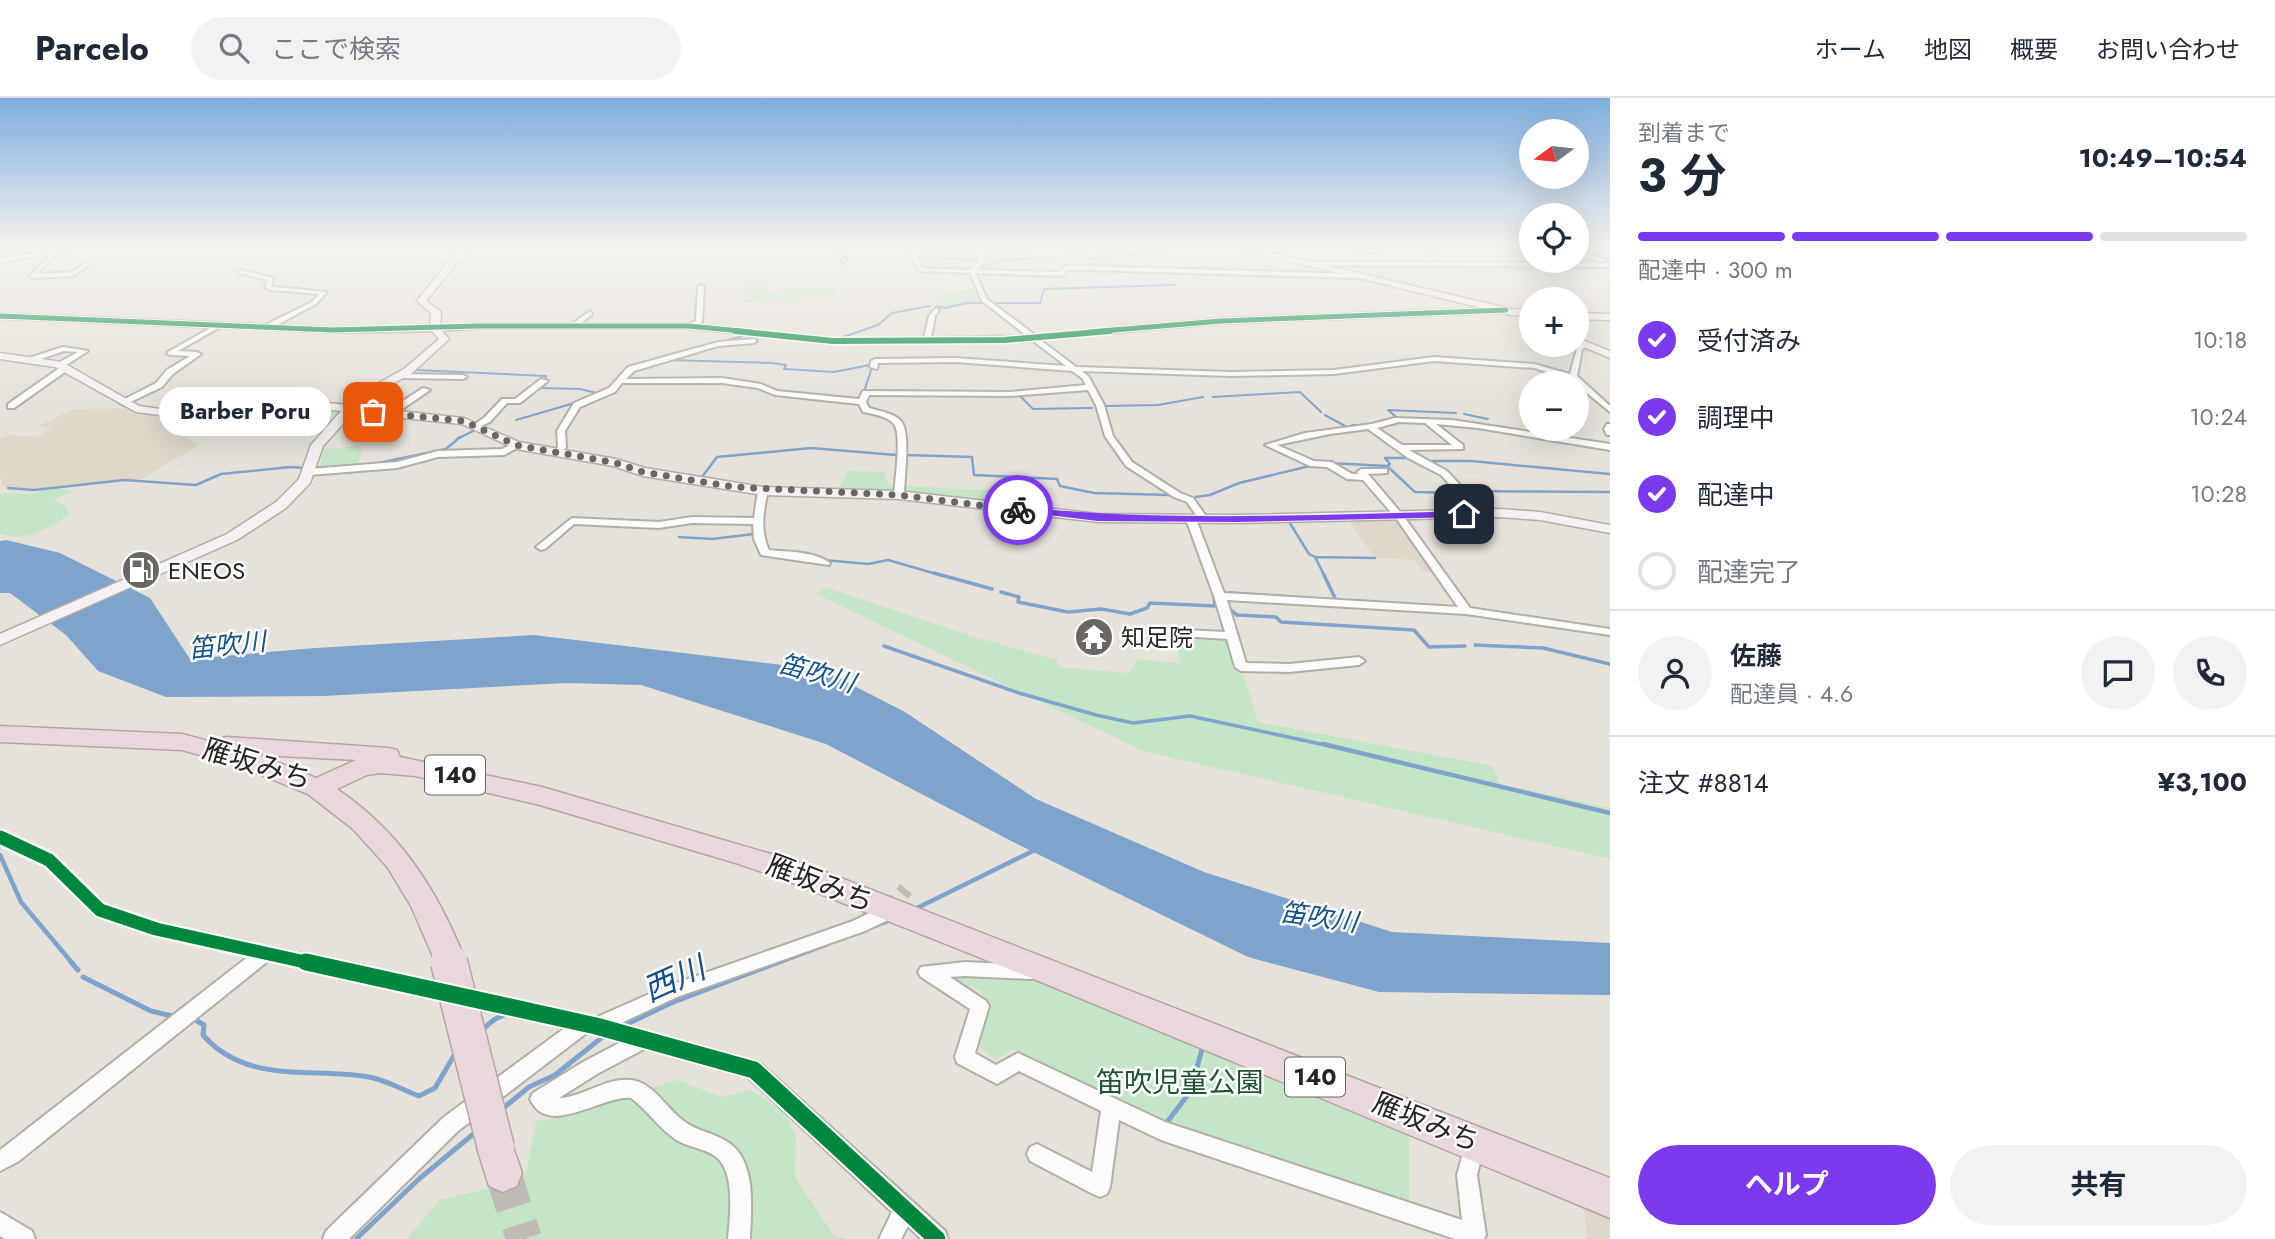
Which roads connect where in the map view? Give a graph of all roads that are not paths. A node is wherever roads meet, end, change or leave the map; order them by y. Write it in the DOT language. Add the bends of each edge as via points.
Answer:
graph roads {
  1 [pos="317,300"];
  2 [pos="422,300"];
  3 [pos="699,300"];
  4 [pos="984,300"];
  5 [pos="1462,300"];
  6 [pos="936,310"];
  7 [pos="1508,311"];
  8 [pos="1519,312"];
  9 [pos="590,313"];
  10 [pos="0,316"];
  11 [pos="1519,316"];
  12 [pos="1589,316"];
  13 [pos="1610,317"];
  14 [pos="219,326"];
  15 [pos="574,326"];
  16 [pos="689,326"];
  17 [pos="266,328"];
  18 [pos="435,329"];
  19 [pos="788,337"];
  20 [pos="1036,338"];
  21 [pos="928,339"];
  22 [pos="874,340"];
  23 [pos="1589,346"];
  24 [pos="1610,355"];
  25 [pos="0,356"];
  26 [pos="32,360"];
  27 [pos="64,366"];
  28 [pos="1076,369"];
  29 [pos="1552,371"];
  30 [pos="402,376"];
  31 [pos="463,377"];
  32 [pos="544,381"];
  33 [pos="620,381"];
  34 [pos="1091,387"];
  35 [pos="426,390"];
  36 [pos="1589,391"];
  37 [pos="862,402"];
  38 [pos="124,403"];
  39 [pos="11,406"];
  40 [pos="349,409"];
  41 [pos="1610,410"];
  42 [pos="389,414"];
  43 [pos="1429,422"];
  44 [pos="476,426"];
  45 [pos="1610,426"];
  46 [pos="1370,427"];
  47 [pos="1610,433"];
  48 [pos="516,445"];
  49 [pos="1610,447"];
  50 [pos="1399,448"];
  51 [pos="558,452"];
  52 [pos="1384,471"];
  53 [pos="309,472"];
  54 [pos="1365,477"];
  55 [pos="763,491"];
  56 [pos="899,495"];
  57 [pos="1482,514"];
  58 [pos="1399,516"];
  59 [pos="1197,519"];
  60 [pos="759,521"];
  61 [pos="1610,529"];
  62 [pos="541,547"];
  63 [pos="825,563"];
  64 [pos="1220,596"];
  65 [pos="1466,611"];
  66 [pos="1184,634"];
  67 [pos="1610,634"];
  68 [pos="1231,636"];
  69 [pos="0,640"];
  70 [pos="1360,661"];
  71 [pos="0,734"];
  72 [pos="182,743"];
  73 [pos="415,766"];
  74 [pos="317,788"];
  75 [pos="0,837"];
  76 [pos="893,914"];
  77 [pos="267,952"];
  78 [pos="1030,963"];
  79 [pos="591,1025"];
  80 [pos="645,1039"];
  81 [pos="1111,1108"];
  82 [pos="1475,1142"];
  83 [pos="1037,1154"];
  84 [pos="0,1161"];
  85 [pos="503,1173"];
  86 [pos="1610,1198"];
  87 [pos="905,1209"];
  88 [pos="0,1223"];
  89 [pos="24,1239"];
  90 [pos="334,1239"];
  91 [pos="738,1239"];
  92 [pos="890,1239"];
  93 [pos="937,1239"];
  1 -- 17 [label="street"];
  2 -- 18 [label="main road" via="436,312"];
  3 -- 16 [label="street" via="701,318"];
  4 -- 20 [label="street"];
  5 -- 7 [label="main road"];
  6 -- 21 [label="street"];
  7 -- 8 [label="main road"];
  7 -- 11 [label="main road"];
  7 -- 20 [label="street" via="1221,321"];
  9 -- 15 [label="street"];
  10 -- 14 [label="street"];
  12 -- 13 [label="main road"];
  14 -- 17 [label="street"];
  14 -- 38 [label="street" via="170,354 197,354 159,385"];
  15 -- 16 [label="street"];
  15 -- 18 [label="street"];
  16 -- 19 [label="street"];
  17 -- 18 [label="street"];
  18 -- 30 [label="main road" via="444,339"];
  19 -- 22 [label="street"];
  19 -- 33 [label="street" via="718,344 631,369"];
  20 -- 21 [label="street"];
  20 -- 28 [label="street"];
  21 -- 22 [label="street"];
  22 -- 28 [label="street" via="875,364 955,360"];
  23 -- 24 [label="main road"];
  25 -- 26 [label="main road"];
  26 -- 27 [label="main road"];
  26 -- 27 [label="street" via="63,349 85,351"];
  27 -- 38 [label="main road"];
  27 -- 39 [label="street"];
  28 -- 29 [label="street" via="1334,372 1434,359"];
  28 -- 34 [label="street"];
  30 -- 31 [label="street"];
  30 -- 40 [label="main road"];
  32 -- 44 [label="street" via="517,401 505,401"];
  33 -- 37 [label="street" via="728,382 766,387 775,393"];
  33 -- 51 [label="street" via="608,392 577,405 561,431"];
  34 -- 37 [label="street" via="999,394 866,393"];
  34 -- 59 [label="street" via="1115,448 1129,464 1190,500"];
  35 -- 42 [label="street"];
  36 -- 41 [label="street"];
  37 -- 56 [label="street" via="866,410 898,423 902,435"];
  38 -- 40 [label="main road" via="160,412 267,402"];
  40 -- 42 [label="main road"];
  40 -- 53 [label="main road" via="317,445"];
  42 -- 44 [label="main road"];
  43 -- 46 [label="street" via="1397,420"];
  43 -- 49 [label="street"];
  43 -- 50 [label="street" via="1460,447"];
  44 -- 48 [label="main road"];
  45 -- 47 [label="street"];
  46 -- 50 [label="street"];
  46 -- 54 [label="street" via="1351,426 1269,445 1313,464 1329,464 1350,477"];
  48 -- 51 [label="main road"];
  48 -- 53 [label="street" via="504,452 438,454 397,465"];
  50 -- 57 [label="street" via="1444,473"];
  51 -- 55 [label="main road" via="643,472"];
  52 -- 54 [label="street" via="1361,472"];
  53 -- 69 [label="main road" via="300,487 232,537"];
  54 -- 58 [label="street"];
  55 -- 56 [label="main road"];
  55 -- 60 [label="street"];
  56 -- 59 [label="main road" via="1080,517"];
  57 -- 58 [label="main road"];
  57 -- 61 [label="main road" via="1532,515"];
  58 -- 59 [label="main road"];
  58 -- 65 [label="street"];
  59 -- 64 [label="street"];
  60 -- 62 [label="street" via="692,520 659,525 572,521"];
  60 -- 63 [label="street" via="765,553"];
  64 -- 65 [label="street"];
  64 -- 68 [label="street"];
  65 -- 67 [label="street"];
  66 -- 68 [label="street"];
  68 -- 70 [label="street" via="1241,667"];
  71 -- 72 [label="highway, 雁坂みち"];
  72 -- 73 [label="highway" via="356,752 394,757"];
  72 -- 74 [label="highway, 雁坂みち" via="227,753"];
  73 -- 74 [label="highway, 雁坂みち / 140" via="360,768"];
  73 -- 76 [label="highway, 雁坂みち / 140" via="686,837 795,872"];
  74 -- 85 [label="highway, bridge" via="370,827 395,853 433,917 448,957"];
  75 -- 77 [label="street" via="49,860 100,910 156,929"];
  76 -- 78 [label="highway, 雁坂みち / 140"];
  76 -- 79 [label="street"];
  77 -- 79 [label="street"];
  77 -- 84 [label="street"];
  78 -- 81 [label="street" via="1034,972 927,972 980,1006 964,1057 997,1074 1018,1061"];
  78 -- 82 [label="highway, 雁坂みち / 140"];
  79 -- 80 [label="street"];
  79 -- 90 [label="street" via="451,1124"];
  80 -- 87 [label="street" via="754,1070"];
  80 -- 91 [label="street" via="540,1099 555,1107 626,1087 635,1089 679,1130 699,1143 722,1149 736,1170 741,1202"];
  81 -- 82 [label="street" via="1161,1130 1475,1235 1467,1175"];
  81 -- 83 [label="street" via="1100,1187"];
  82 -- 86 [label="highway, 雁坂みち / 140"];
  87 -- 92 [label="street"];
  87 -- 93 [label="street"];
  88 -- 89 [label="street"];
}
